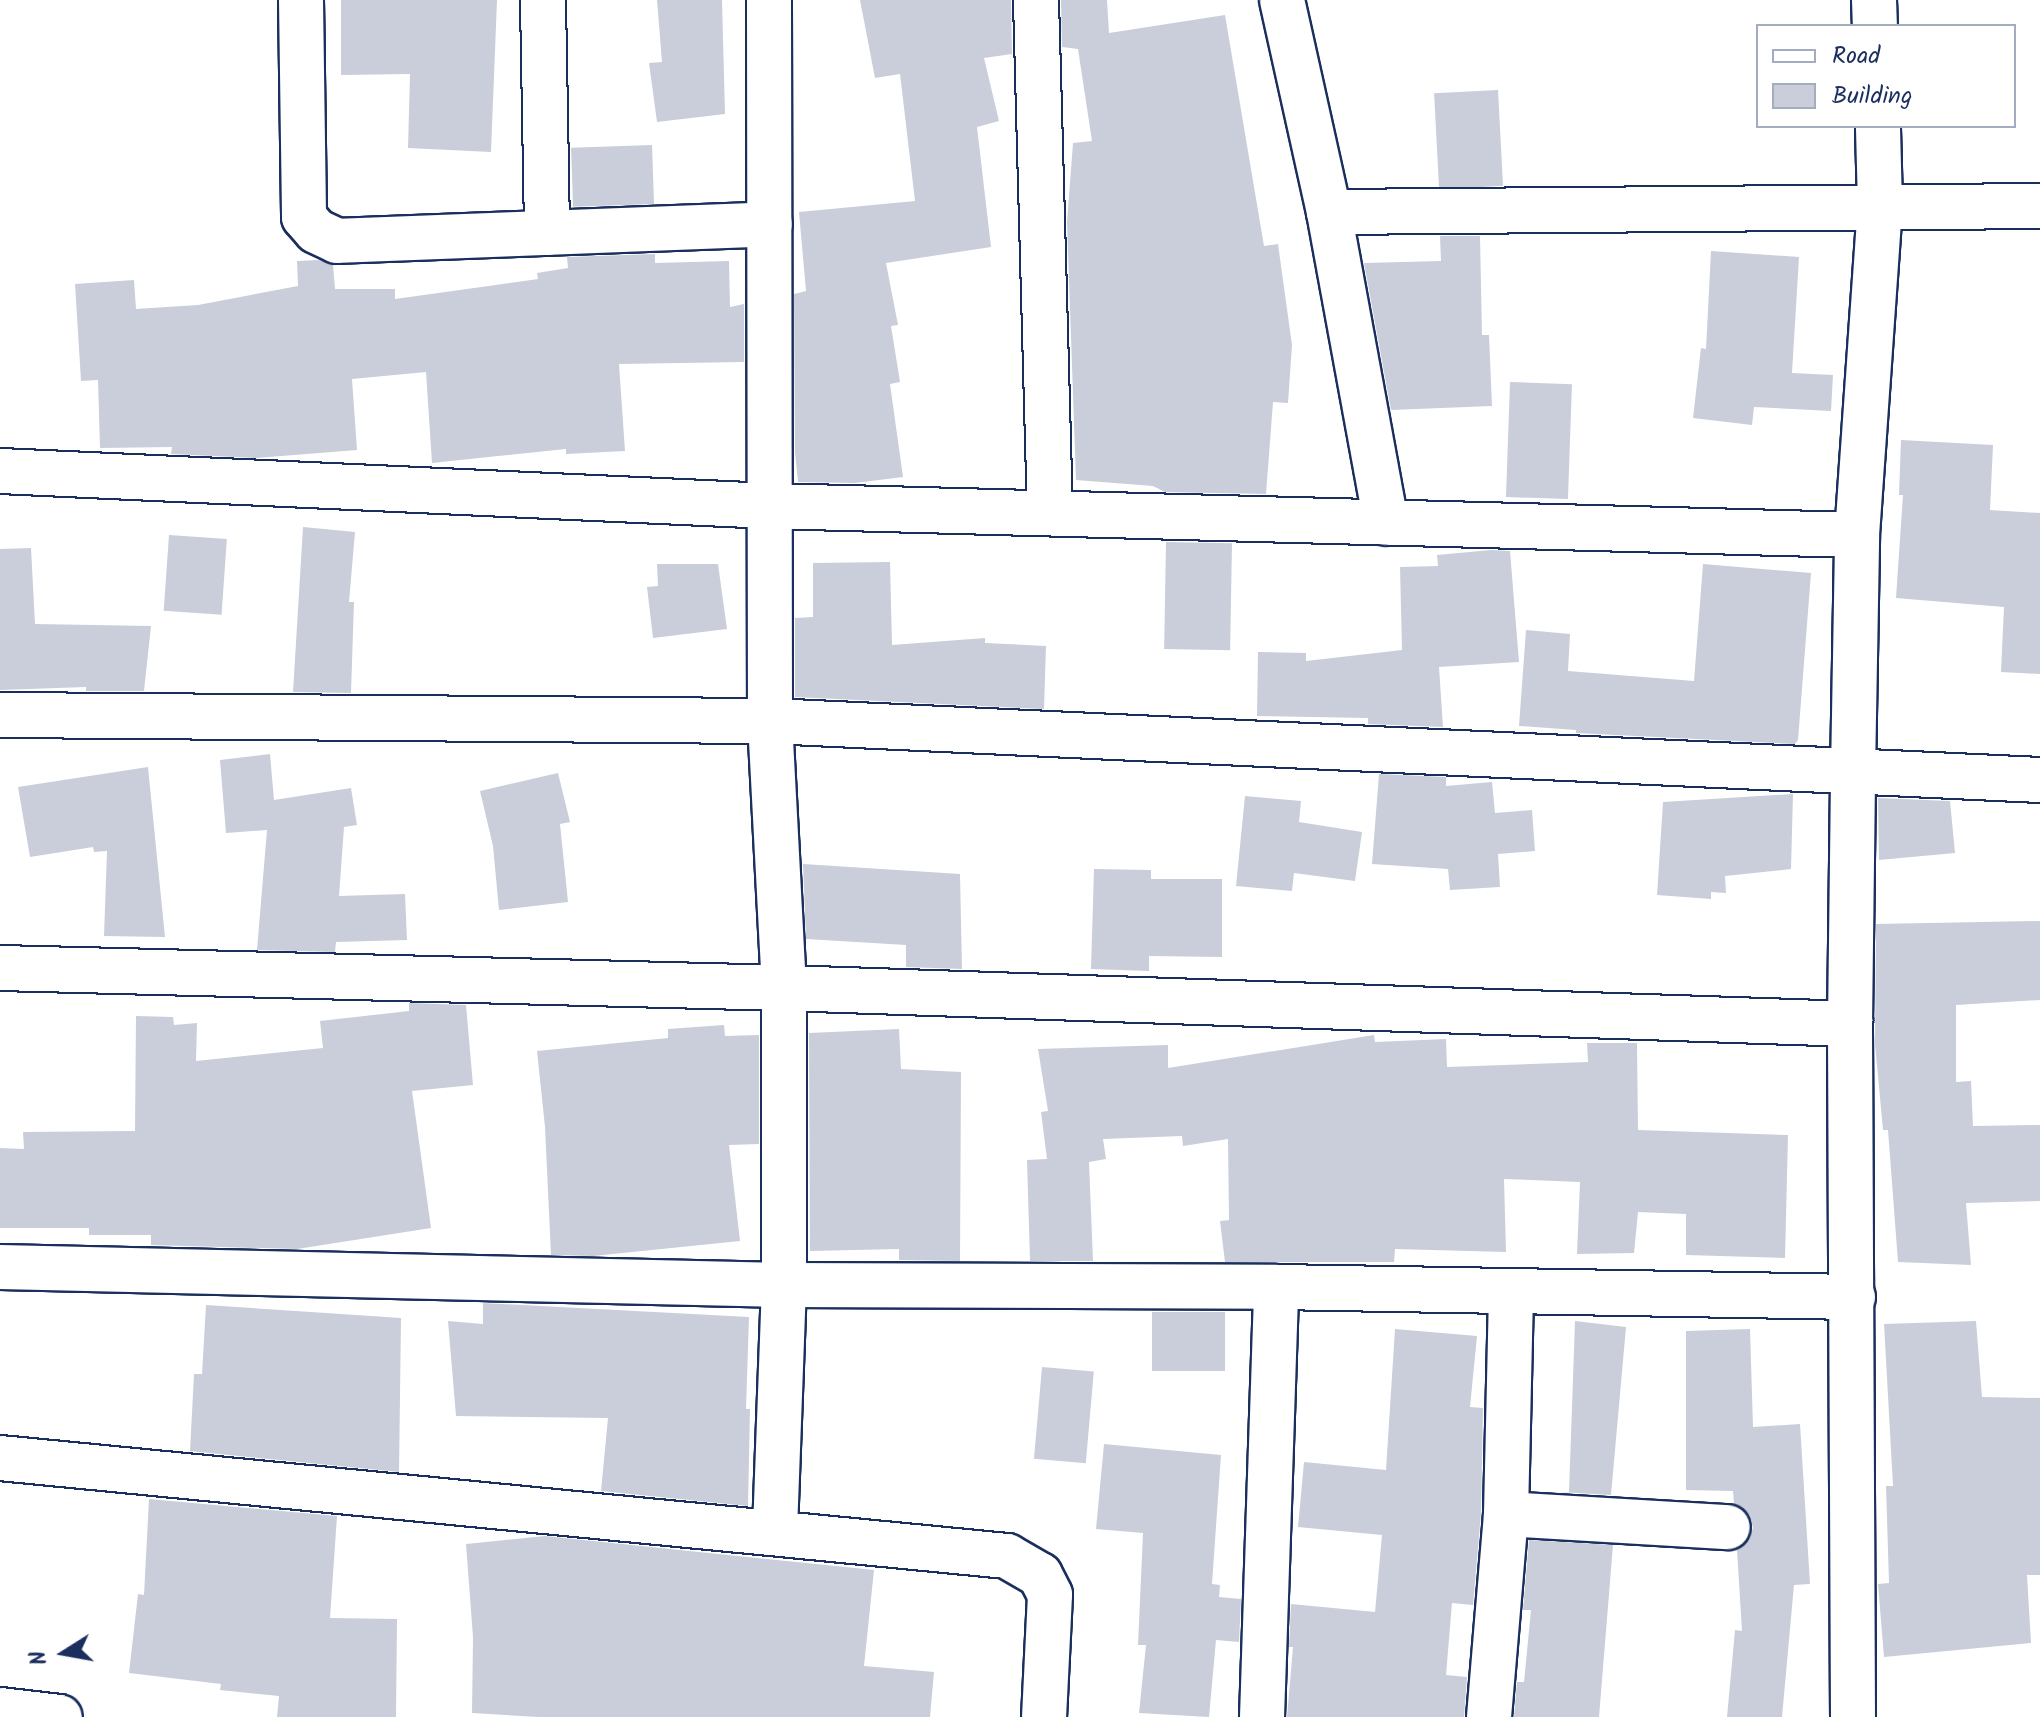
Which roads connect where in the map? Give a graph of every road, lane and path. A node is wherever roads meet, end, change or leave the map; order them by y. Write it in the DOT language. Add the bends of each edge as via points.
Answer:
graph roads {
  1 [pos="301,0"];
  2 [pos="543,0"];
  3 [pos="769,0"];
  4 [pos="1036,0"];
  5 [pos="1282,0"];
  6 [pos="1874,0"];
  7 [pos="1875,24"];
  8 [pos="1878,128"];
  9 [pos="1880,205"];
  10 [pos="2040,206"];
  11 [pos="1329,212"];
  12 [pos="770,224"];
  13 [pos="547,233"];
  14 [pos="0,471"];
  15 [pos="770,506"];
  16 [pos="1050,513"];
  17 [pos="1386,523"];
  18 [pos="1857,535"];
  19 [pos="0,715"];
  20 [pos="770,721"];
  21 [pos="1853,773"];
  22 [pos="2040,780"];
  23 [pos="0,968"];
  24 [pos="784,988"];
  25 [pos="1850,1024"];
  26 [pos="0,1267"];
  27 [pos="784,1285"];
  28 [pos="1276,1287"];
  29 [pos="1511,1292"];
  30 [pos="1853,1297"];
  31 [pos="0,1458"];
  32 [pos="1506,1514"];
  33 [pos="1728,1527"];
  34 [pos="775,1533"];
  35 [pos="0,1710"];
  36 [pos="60,1717"];
  37 [pos="1044,1717"];
  38 [pos="1262,1717"];
  39 [pos="1489,1717"];
  40 [pos="1853,1717"];
  1 -- 13 [label="street" via="304,217 316,231 337,241"];
  2 -- 13 [label="street"];
  3 -- 12 [label="street"];
  4 -- 16 [label="street"];
  5 -- 11 [label="street"];
  6 -- 7 [label="street"];
  8 -- 9 [label="street"];
  9 -- 10 [label="street"];
  9 -- 11 [label="street"];
  9 -- 18 [label="street"];
  11 -- 17 [label="street"];
  12 -- 13 [label="street"];
  12 -- 15 [label="street"];
  14 -- 15 [label="street"];
  15 -- 16 [label="street"];
  15 -- 20 [label="street"];
  16 -- 17 [label="street"];
  17 -- 18 [label="street"];
  18 -- 21 [label="street"];
  19 -- 20 [label="street"];
  20 -- 21 [label="street"];
  20 -- 24 [label="street"];
  21 -- 22 [label="street"];
  21 -- 25 [label="street"];
  23 -- 24 [label="street"];
  24 -- 25 [label="street"];
  24 -- 27 [label="street"];
  25 -- 30 [label="street"];
  26 -- 27 [label="street"];
  27 -- 28 [label="street"];
  27 -- 34 [label="street"];
  28 -- 29 [label="street"];
  28 -- 38 [label="street"];
  29 -- 30 [label="street"];
  29 -- 32 [label="street"];
  30 -- 40 [label="street"];
  31 -- 34 [label="street"];
  32 -- 33 [label="street"];
  32 -- 39 [label="street"];
  34 -- 37 [label="street" via="1007,1556 1040,1575 1050,1595"];
  35 -- 36 [label="street"];
}
